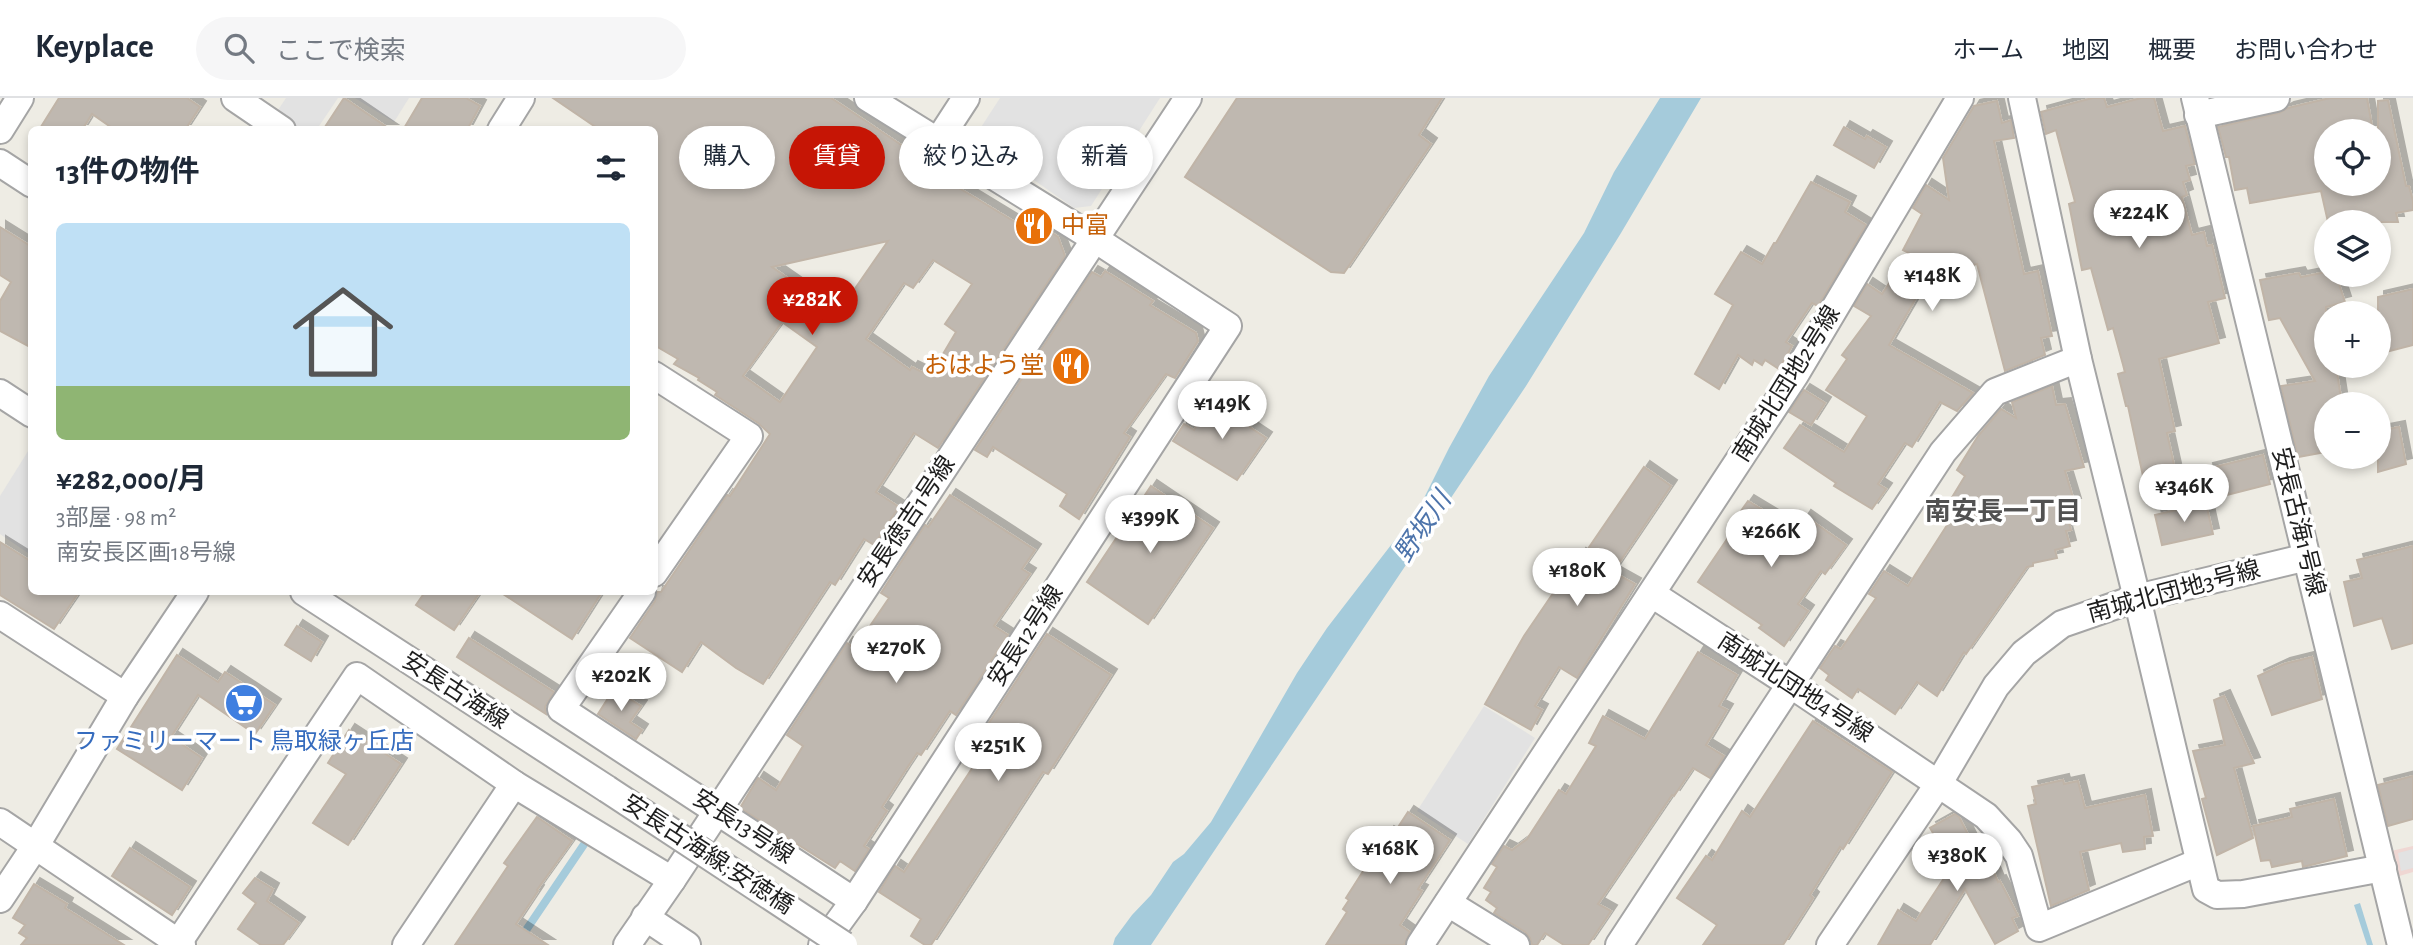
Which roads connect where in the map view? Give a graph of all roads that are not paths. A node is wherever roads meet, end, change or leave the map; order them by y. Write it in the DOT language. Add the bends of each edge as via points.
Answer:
graph roads {
  1 [pos="20,98"];
  2 [pos="235,98"];
  3 [pos="522,98"];
  4 [pos="868,98"];
  5 [pos="966,98"];
  6 [pos="1188,98"];
  7 [pos="1959,98"];
  8 [pos="2022,98"];
  9 [pos="2276,98"];
  10 [pos="2196,106"];
  11 [pos="276,126"];
  12 [pos="504,126"];
  13 [pos="914,126"];
  14 [pos="948,126"];
  15 [pos="0,130"];
  16 [pos="0,163"];
  17 [pos="28,181"];
  18 [pos="1015,189"];
  19 [pos="1095,239"];
  20 [pos="2078,359"];
  21 [pos="658,377"];
  22 [pos="0,393"];
  23 [pos="28,411"];
  24 [pos="2306,557"];
  25 [pos="658,567"];
  26 [pos="1652,594"];
  27 [pos="193,595"];
  28 [pos="309,595"];
  29 [pos="640,595"];
  30 [pos="2137,598"];
  31 [pos="0,615"];
  32 [pos="381,643"];
  33 [pos="357,676"];
  34 [pos="1790,684"];
  35 [pos="125,696"];
  36 [pos="1939,783"];
  37 [pos="513,784"];
  38 [pos="607,789"];
  39 [pos="716,810"];
  40 [pos="0,822"];
  41 [pos="36,845"];
  42 [pos="2199,862"];
  43 [pos="2383,868"];
  44 [pos="672,880"];
  45 [pos="0,900"];
  46 [pos="854,901"];
  47 [pos="1448,903"];
  48 [pos="645,917"];
  49 [pos="180,944"];
  50 [pos="406,945"];
  51 [pos="626,945"];
  52 [pos="687,945"];
  53 [pos="822,945"];
  54 [pos="844,945"];
  55 [pos="1420,945"];
  56 [pos="1516,945"];
  57 [pos="1619,945"];
  58 [pos="1830,945"];
  59 [pos="2401,945"];
  1 -- 15 [label="street"];
  2 -- 11 [label="street"];
  3 -- 12 [label="street"];
  4 -- 13 [label="street"];
  5 -- 14 [label="street"];
  6 -- 19 [label="street, 安長徳吉1号線"];
  7 -- 26 [label="street, 南城北団地2号線" via="1795,375"];
  8 -- 20 [label="street"];
  9 -- 10 [label="street"];
  10 -- 24 [label="street, 安長古海1号線"];
  16 -- 17 [label="street"];
  18 -- 19 [label="street"];
  19 -- 39 [label="street, 安長徳吉1号線"];
  19 -- 46 [label="street, 安長12号線" via="1228,326"];
  20 -- 30 [label="street"];
  20 -- 34 [label="street" via="1995,392 1973,415 1943,452"];
  21 -- 25 [label="street" via="749,436"];
  22 -- 23 [label="street"];
  24 -- 30 [label="street, 南城北団地3号線"];
  24 -- 43 [label="street, 安長古海1号線"];
  26 -- 34 [label="street, 南城北団地4号線"];
  26 -- 47 [label="street, 南城北団地2号線"];
  27 -- 35 [label="street"];
  28 -- 32 [label="street, 安長古海線"];
  29 -- 39 [label="street, 安長13号線" via="561,709"];
  30 -- 36 [label="street, 南城北団地3号線" via="2062,624 2024,653 1996,686"];
  30 -- 42 [label="street"];
  31 -- 35 [label="street"];
  32 -- 33 [label="street"];
  32 -- 38 [label="street, 安長古海線"];
  33 -- 37 [label="street"];
  33 -- 49 [label="street"];
  34 -- 36 [label="street, 南城北団地4号線"];
  34 -- 57 [label="street"];
  35 -- 41 [label="street"];
  36 -- 42 [label="street, 南城北団地4号線" via="1986,816 2009,841 2019,856 2039,928"];
  36 -- 58 [label="street, 南城北団地3号線"];
  37 -- 44 [label="street"];
  37 -- 50 [label="street"];
  38 -- 54 [label="street, 安長古海線;安徳橋, bridge"];
  39 -- 44 [label="street, 安長徳吉1号線"];
  39 -- 46 [label="street, 安長13号線"];
  40 -- 41 [label="street"];
  41 -- 45 [label="street"];
  41 -- 49 [label="street"];
  42 -- 43 [label="street" via="2206,889 2228,896"];
  43 -- 59 [label="street, 安長古海1号線"];
  44 -- 48 [label="street, 安長徳吉1号線"];
  46 -- 53 [label="street, 安長12号線"];
  47 -- 55 [label="street, 南城北団地2号線"];
  47 -- 56 [label="street"];
  48 -- 51 [label="street, 安長徳吉1号線"];
  48 -- 52 [label="street"];
}
